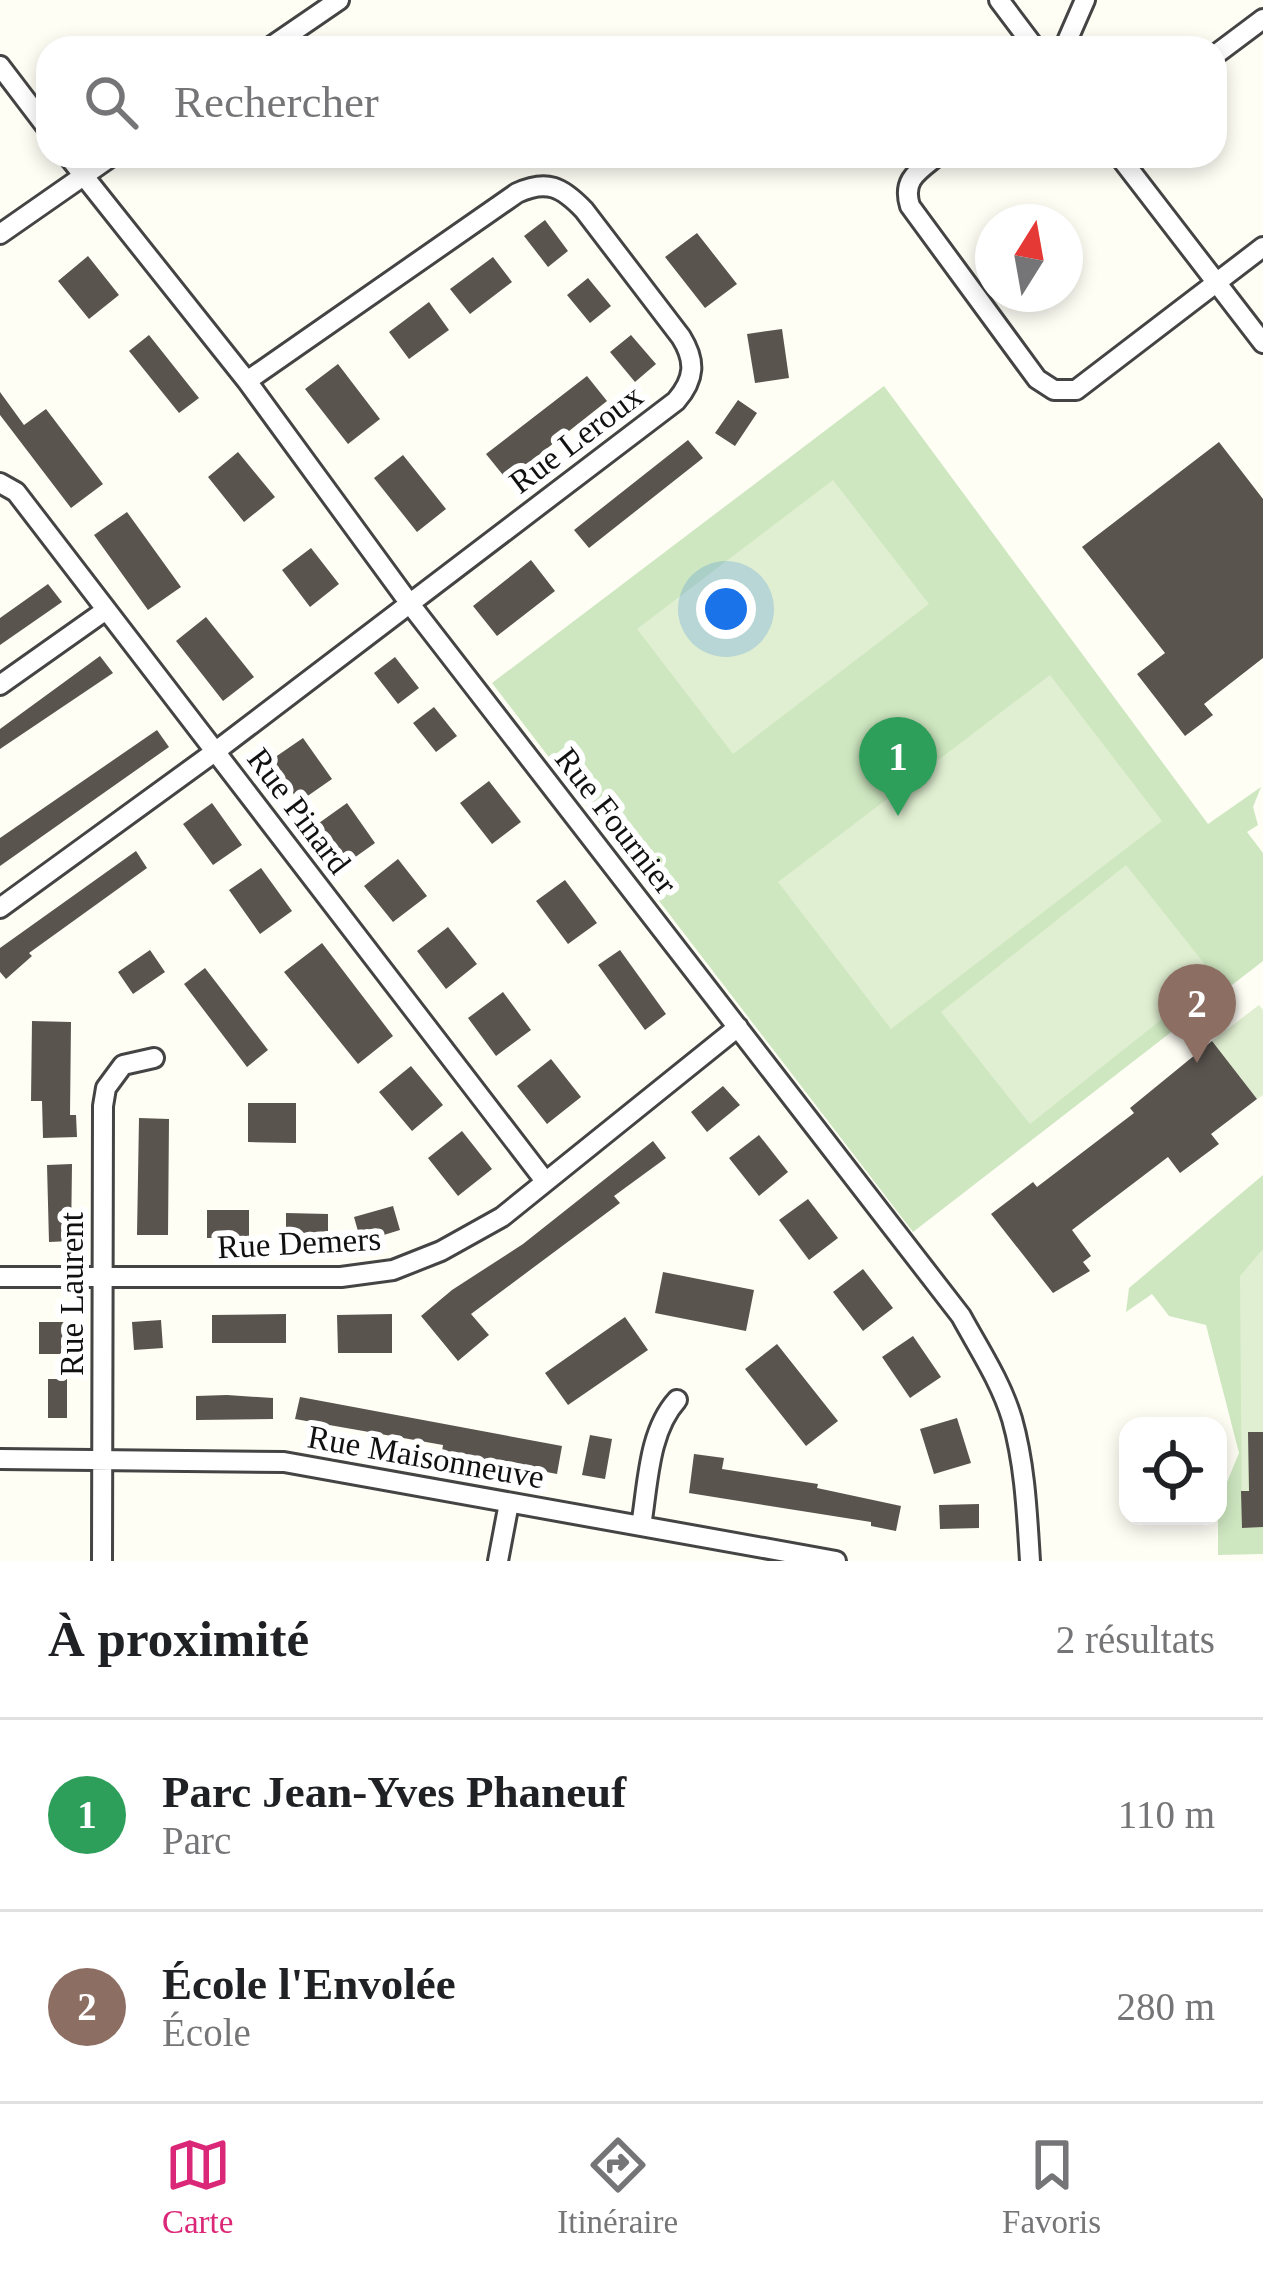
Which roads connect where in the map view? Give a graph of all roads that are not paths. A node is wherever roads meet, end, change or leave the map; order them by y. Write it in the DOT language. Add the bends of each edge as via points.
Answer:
graph roads {
  1 [pos="339,0"];
  2 [pos="999,0"];
  3 [pos="1085,0"];
  4 [pos="1263,19"];
  5 [pos="286,36"];
  6 [pos="1027,36"];
  7 [pos="1069,36"];
  8 [pos="1227,46"];
  9 [pos="0,66"];
  10 [pos="36,114"];
  11 [pos="77,168"];
  12 [pos="95,168"];
  13 [pos="922,168"];
  14 [pos="1128,168"];
  15 [pos="83,176"];
  16 [pos="0,234"];
  17 [pos="1263,247"];
  18 [pos="1216,283"];
  19 [pos="1263,343"];
  20 [pos="247,381"];
  21 [pos="0,483"];
  22 [pos="410,604"];
  23 [pos="106,610"];
  24 [pos="0,685"];
  25 [pos="216,752"];
  26 [pos="0,908"];
  27 [pos="738,1027"];
  28 [pos="154,1058"];
  29 [pos="545,1181"];
  30 [pos="0,1276"];
  31 [pos="102,1277"];
  32 [pos="677,1400"];
  33 [pos="0,1459"];
  34 [pos="102,1460"];
  35 [pos="508,1503"];
  36 [pos="641,1526"];
  37 [pos="102,1561"];
  38 [pos="498,1561"];
  39 [pos="836,1561"];
  40 [pos="1030,1561"];
  1 -- 5 [label="street"];
  2 -- 6 [label="street"];
  3 -- 7 [label="street"];
  4 -- 8 [label="street"];
  9 -- 10 [label="street"];
  11 -- 15 [label="street, Rue Fournier"];
  12 -- 15 [label="street"];
  13 -- 18 [label="street" via="905,190 910,206 1037,379 1054,390 1076,390"];
  14 -- 18 [label="street"];
  15 -- 16 [label="street"];
  15 -- 20 [label="street, Rue Fournier"];
  17 -- 18 [label="street"];
  18 -- 19 [label="street"];
  20 -- 22 [label="street, Rue Fournier"];
  20 -- 22 [label="street, Rue Leroux" via="534,185 552,185 575,200 681,337 692,373 676,400"];
  21 -- 23 [label="street, Rue Pinard" via="16,492"];
  22 -- 25 [label="street, Rue Leroux"];
  22 -- 27 [label="street, Rue Fournier"];
  23 -- 24 [label="street"];
  23 -- 25 [label="street, Rue Pinard"];
  25 -- 26 [label="street, Rue Leroux"];
  25 -- 29 [label="street, Rue Pinard"];
  27 -- 29 [label="street, Rue Demers"];
  27 -- 40 [label="street, Rue Fournier" via="961,1316 994,1375 1023,1469"];
  28 -- 31 [label="street, Rue Laurent" via="123,1066 106,1088"];
  29 -- 31 [label="street, Rue Demers" via="441,1252 393,1270"];
  30 -- 31 [label="street, Rue Demers"];
  31 -- 34 [label="street, Rue Laurent"];
  32 -- 36 [label="street" via="657,1437"];
  33 -- 34 [label="street, Rue Maisonneuve"];
  34 -- 35 [label="street, Rue Maisonneuve" via="284,1462"];
  34 -- 37 [label="street, Rue Laurent"];
  35 -- 36 [label="street, Rue Maisonneuve"];
  35 -- 38 [label="street"];
  36 -- 39 [label="street, Rue Maisonneuve"];
}
